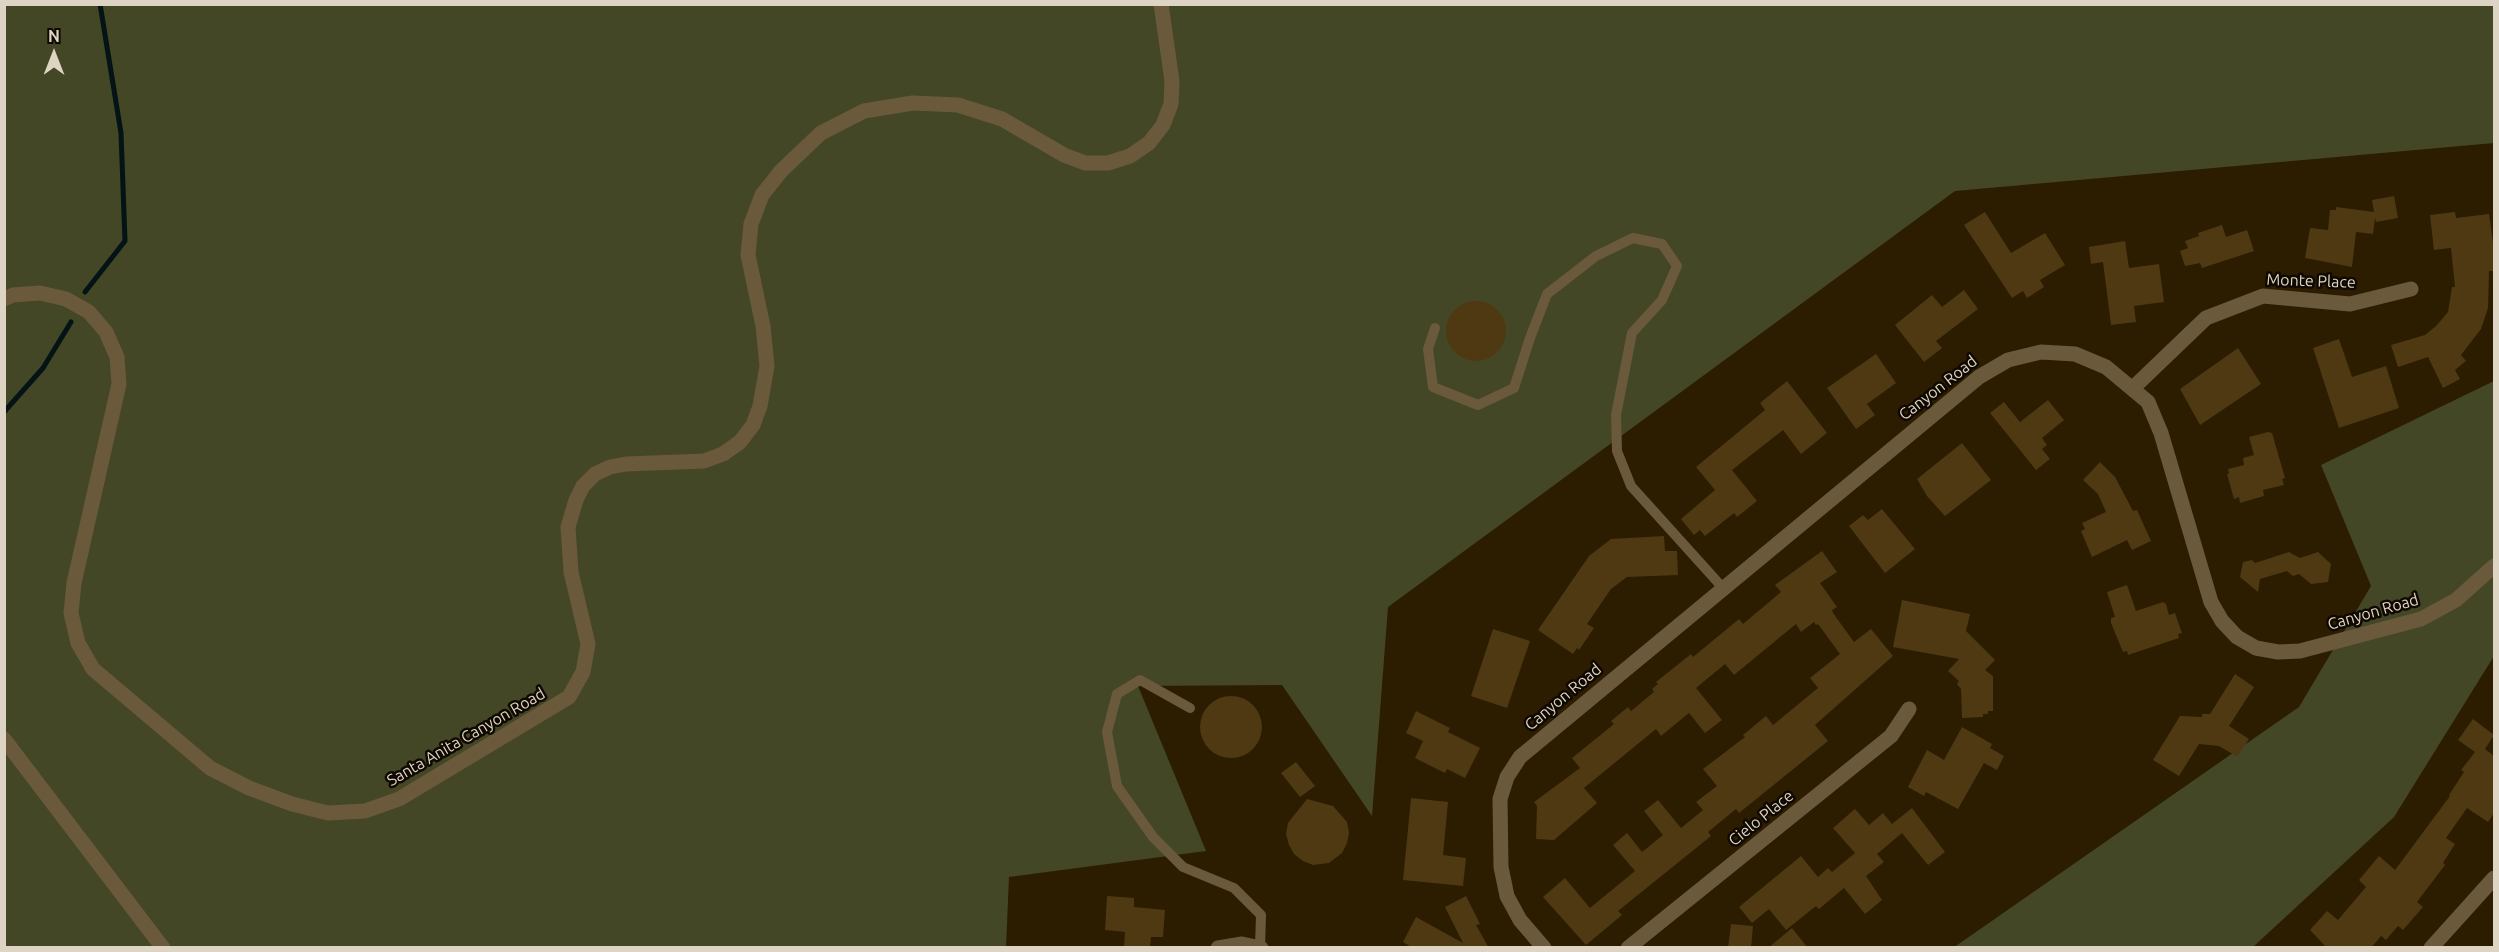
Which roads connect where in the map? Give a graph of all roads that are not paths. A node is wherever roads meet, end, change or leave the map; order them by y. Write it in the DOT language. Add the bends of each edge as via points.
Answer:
graph roads {
  1 [pos="1161,4"];
  2 [pos="2411,290"];
  3 [pos="4,299"];
  4 [pos="1435,328"];
  5 [pos="2133,388"];
  6 [pos="2494,566"];
  7 [pos="1723,588"];
  8 [pos="1190,708"];
  9 [pos="1909,709"];
  10 [pos="4,739"];
  11 [pos="2494,878"];
  12 [pos="163,948"];
  13 [pos="1218,948"];
  14 [pos="1261,948"];
  15 [pos="1544,948"];
  16 [pos="1628,948"];
  17 [pos="2431,948"];
  1 -- 3 [label="street, Santa Anita Canyon Road" via="1172,81 1171,104 1163,125 1149,143 1130,156 1108,163 1085,163 1002,119 958,105 912,103 864,111 821,133 781,171 762,195 751,224 748,255 767,366 753,425 740,442 704,461 610,466 589,480 576,500 568,527 571,572 588,644 584,672 569,697 399,799 365,811 328,813 292,804 229,778 210,768 93,669 78,643 71,613 74,583 119,384 117,357 106,332 89,312 66,298 40,293"];
  2 -- 5 [label="street, Monte Place" via="2350,304 2263,296 2206,318"];
  4 -- 7 [label="lane" via="1428,349 1433,387 1478,405 1514,387 1548,294 1596,256 1632,238 1662,244 1677,266 1662,300 1632,333 1616,415 1617,451 1631,486"];
  5 -- 6 [label="street, Canyon Road" via="2148,402 2161,433 2211,602 2237,637 2256,648 2300,651 2421,619 2456,600"];
  5 -- 7 [label="street, Canyon Road" via="2106,367 2074,354 2041,352 2008,360 1979,377"];
  7 -- 15 [label="street, Canyon Road" via="1538,741 1520,757 1507,777 1500,800 1501,867 1507,896 1520,920"];
  8 -- 14 [label="lane" via="1140,680 1117,694 1107,732 1117,786 1153,837 1183,867 1234,888 1261,915"];
  9 -- 16 [label="street, Cielo Place" via="1891,736"];
  10 -- 12 [label="street"];
  11 -- 17 [label="street"];
  13 -- 14 [label="street" via="1242,944"];
}
